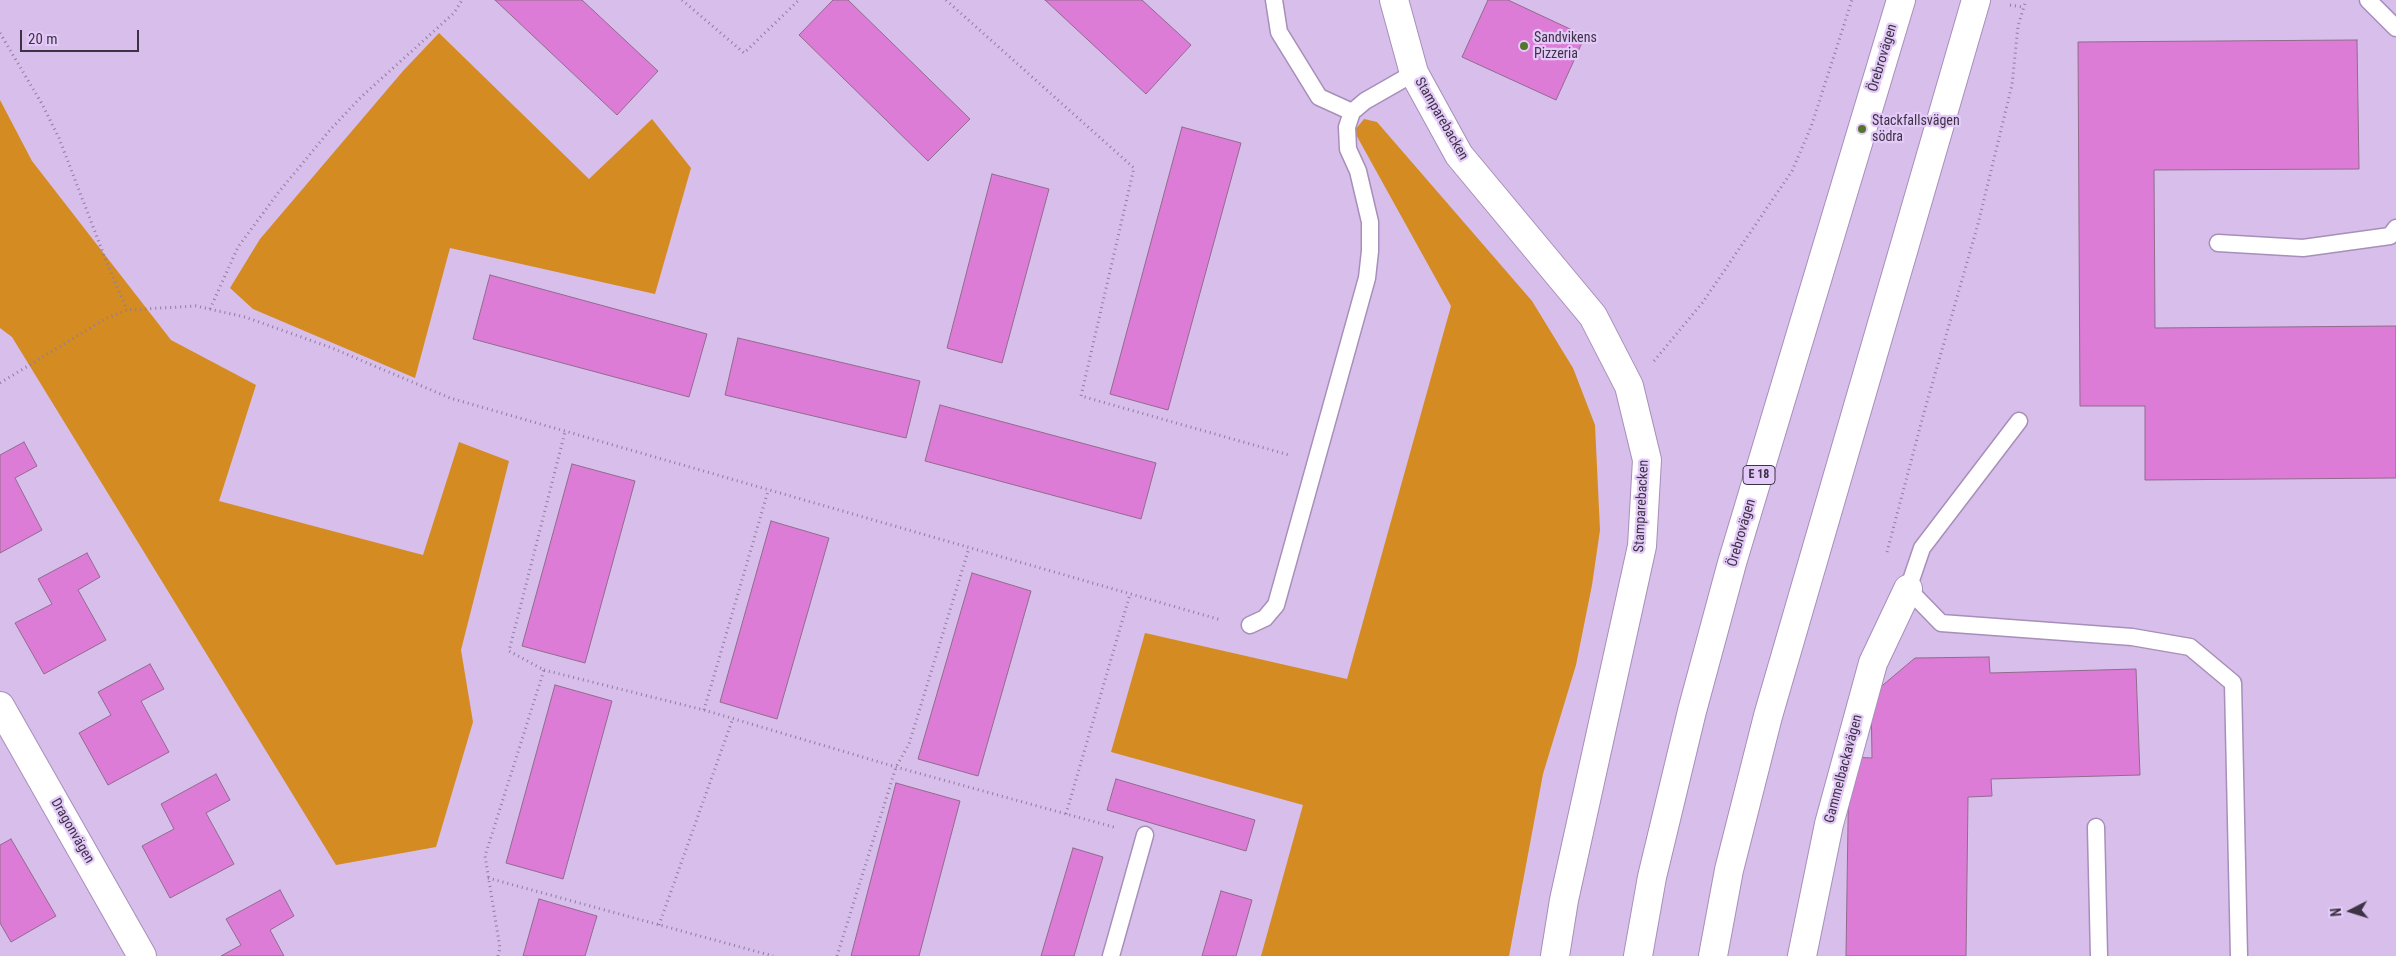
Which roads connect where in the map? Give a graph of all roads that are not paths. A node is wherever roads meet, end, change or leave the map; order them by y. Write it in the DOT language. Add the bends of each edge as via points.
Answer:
graph roads {
  1 [pos="1274,0"];
  2 [pos="1394,0"];
  3 [pos="1901,0"];
  4 [pos="1976,0"];
  5 [pos="2368,0"];
  6 [pos="2396,28"];
  7 [pos="1414,73"];
  8 [pos="1352,112"];
  9 [pos="2396,228"];
  10 [pos="2218,243"];
  11 [pos="2019,421"];
  12 [pos="1908,589"];
  13 [pos="1250,625"];
  14 [pos="0,706"];
  15 [pos="2096,827"];
  16 [pos="1144,835"];
  17 [pos="142,956"];
  18 [pos="1111,956"];
  19 [pos="1554,956"];
  20 [pos="1638,956"];
  21 [pos="1713,956"];
  22 [pos="1802,956"];
  23 [pos="2099,956"];
  24 [pos="2239,956"];
  1 -- 8 [label="lane" via="1279,32 1319,97"];
  2 -- 7 [label="main road, Stamparebacken"];
  3 -- 20 [label="main road, Örebrovägen / E 18" via="1732,563 1652,877"];
  4 -- 21 [label="main road" via="1768,716 1730,870"];
  5 -- 6 [label="lane"];
  7 -- 8 [label="lane"];
  7 -- 19 [label="main road, Stamparebacken" via="1459,155 1593,316 1629,386 1647,460 1642,546"];
  8 -- 13 [label="lane" via="1347,127 1348,149 1358,171 1370,222 1366,278 1276,605 1266,618"];
  9 -- 10 [label="lane" via="2390,236 2303,248"];
  11 -- 12 [label="lane" via="1922,548"];
  12 -- 22 [label="main road, Gammelbackavägen" via="1872,663 1829,824"];
  12 -- 24 [label="lane" via="1941,623 2132,637 2190,648 2233,683"];
  14 -- 17 [label="main road, Dragonvägen"];
  15 -- 23 [label="lane"];
  16 -- 18 [label="lane"];
}
